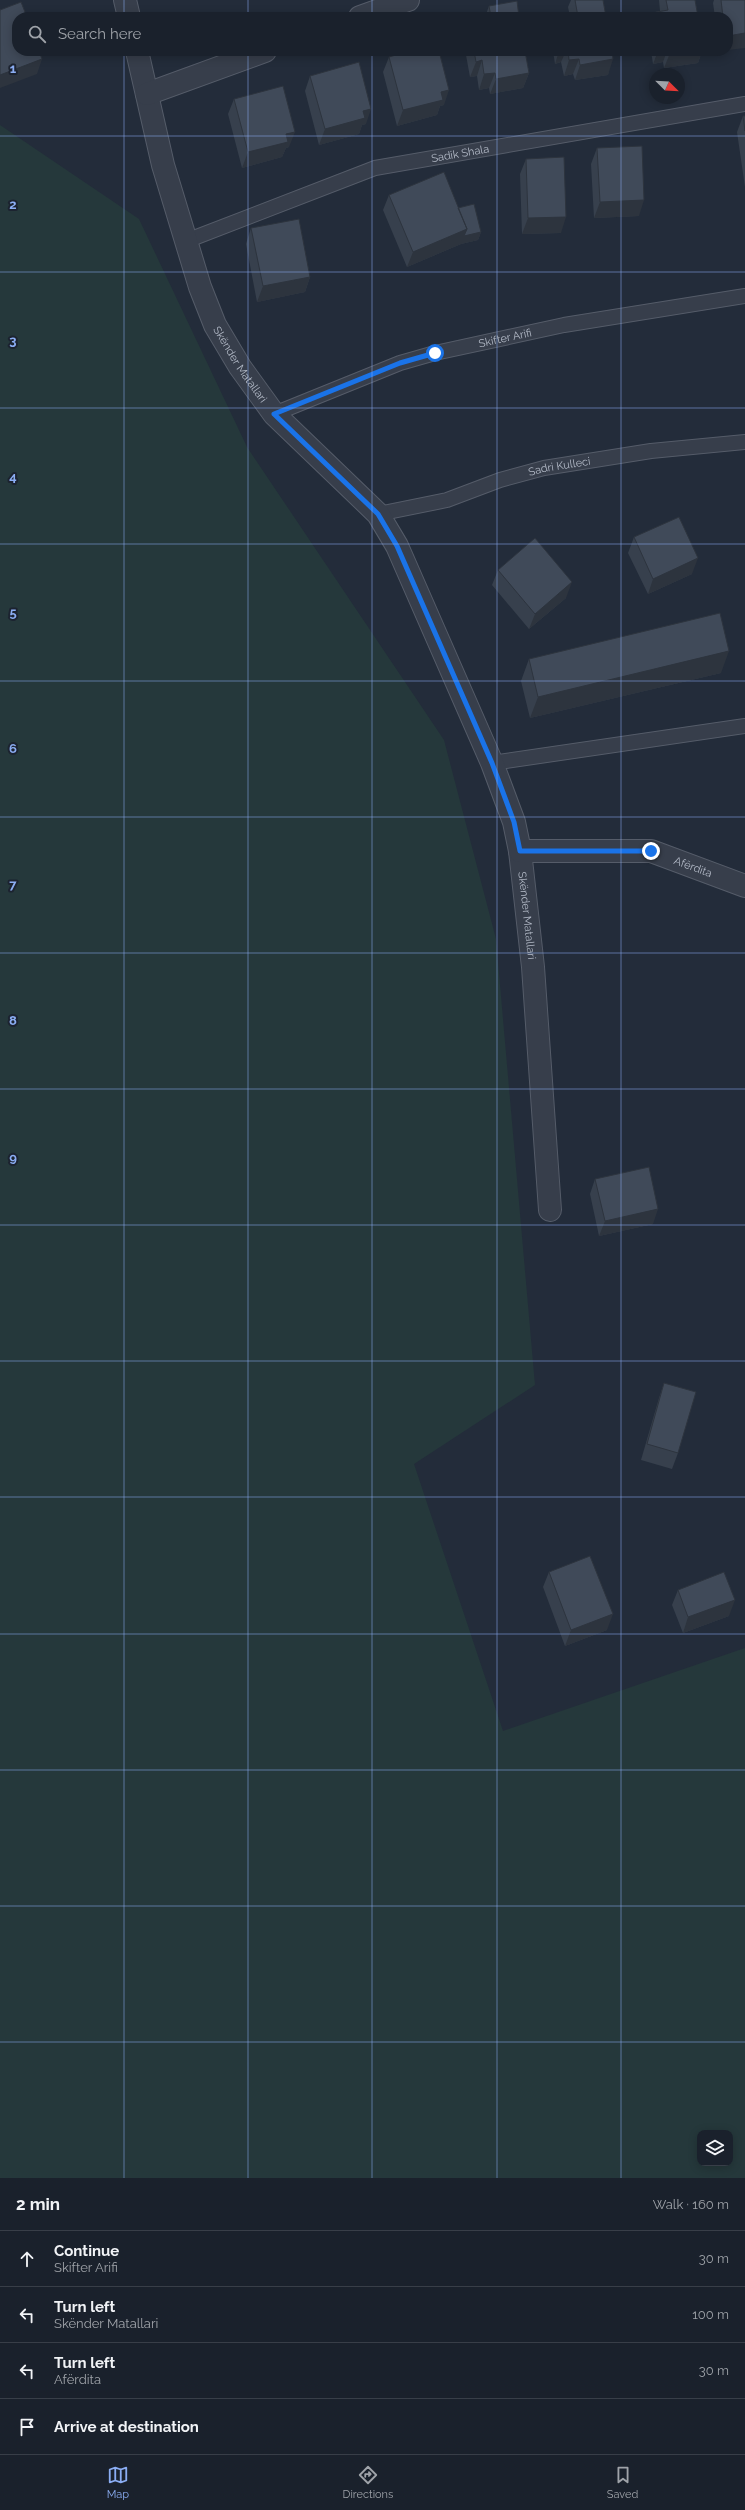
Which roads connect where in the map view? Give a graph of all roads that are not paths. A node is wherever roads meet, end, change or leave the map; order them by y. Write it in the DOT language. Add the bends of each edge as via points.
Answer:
graph roads {
  1 [pos="125,0"];
  2 [pos="408,0"];
  3 [pos="128,12"];
  4 [pos="374,12"];
  5 [pos="138,56"];
  6 [pos="252,56"];
  7 [pos="147,94"];
  8 [pos="745,104"];
  9 [pos="186,240"];
  10 [pos="745,296"];
  11 [pos="274,414"];
  12 [pos="745,442"];
  13 [pos="378,514"];
  14 [pos="745,726"];
  15 [pos="492,763"];
  16 [pos="520,851"];
  17 [pos="745,886"];
  18 [pos="550,1210"];
  1 -- 3 [label="street"];
  2 -- 4 [label="street"];
  5 -- 7 [label="street, Skënder Matallari"];
  6 -- 7 [label="street"];
  7 -- 9 [label="street, Skënder Matallari" via="163,165"];
  8 -- 9 [label="lane, Sadik Shala" via="375,168"];
  9 -- 11 [label="street, Skënder Matallari" via="215,325 240,367"];
  10 -- 11 [label="lane, Skifter Arifi" via="564,325 435,353 400,363"];
  11 -- 13 [label="street, Skënder Matallari"];
  12 -- 13 [label="lane, Sadri Kulleci" via="651,451 544,468 500,480 447,500"];
  13 -- 15 [label="street, Skënder Matallari" via="397,546"];
  14 -- 15 [label="lane"];
  15 -- 16 [label="street, Skënder Matallari" via="514,822"];
  16 -- 17 [label="street, Afërdita" via="651,851"];
  16 -- 18 [label="street, Skënder Matallari" via="533,966"];
}
